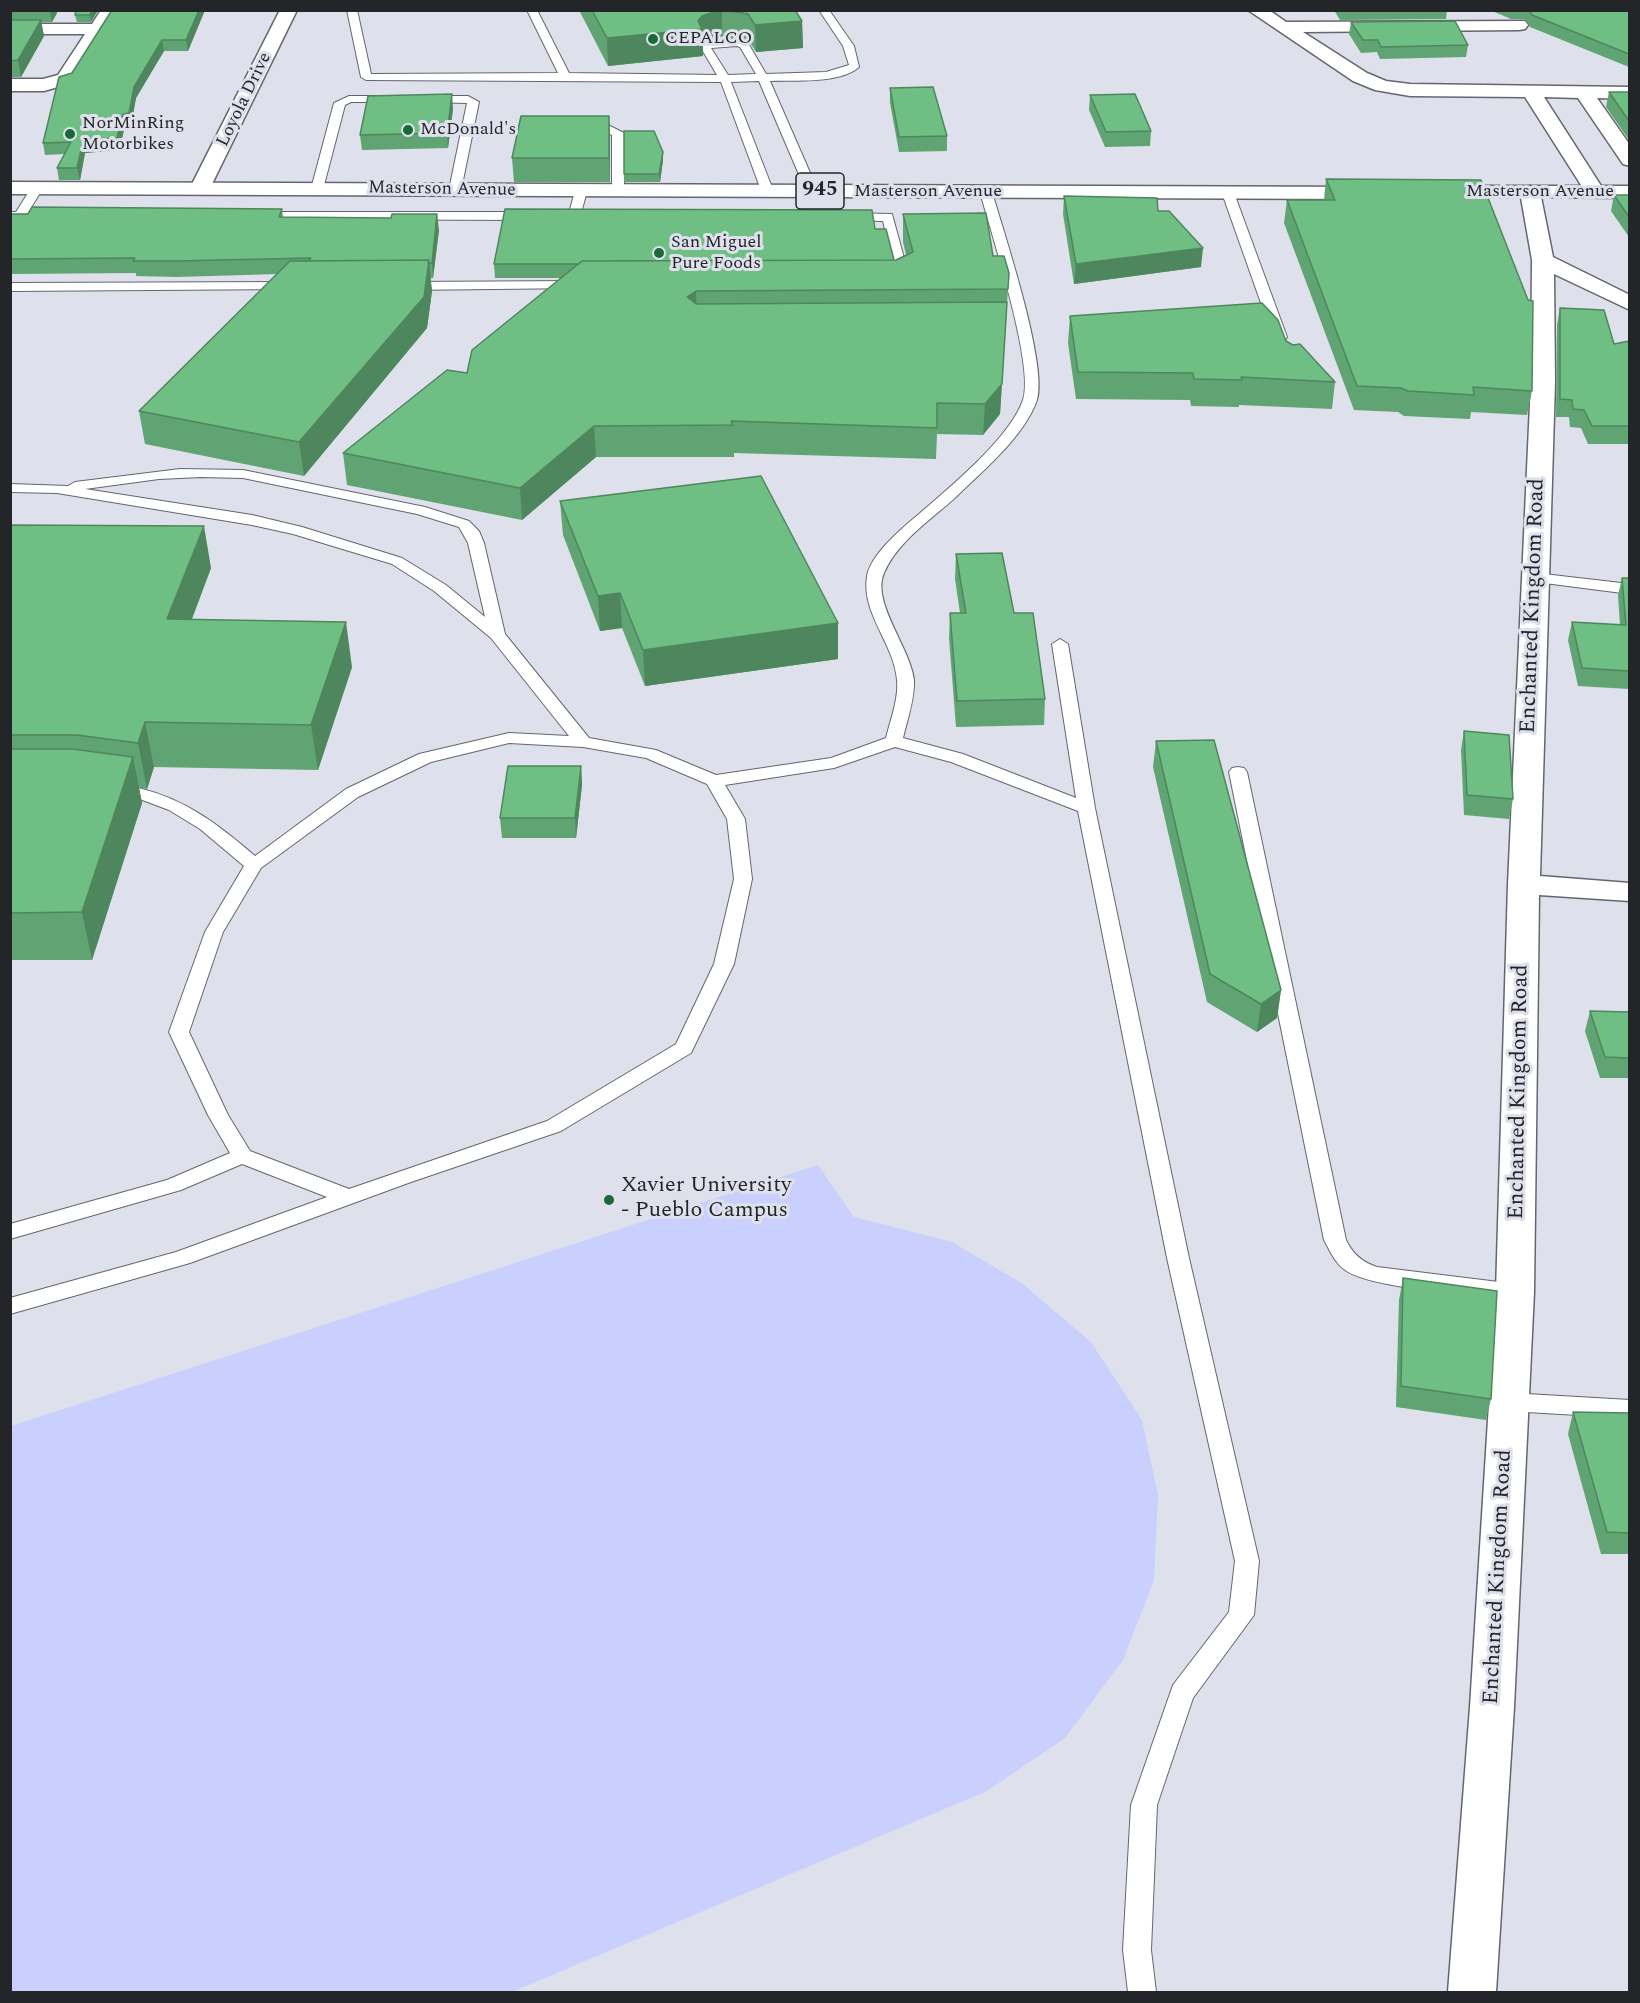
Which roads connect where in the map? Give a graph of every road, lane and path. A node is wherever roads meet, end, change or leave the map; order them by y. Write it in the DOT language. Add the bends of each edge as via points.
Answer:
graph roads {
  1 [pos="110,10"];
  2 [pos="289,10"];
  3 [pos="352,10"];
  4 [pos="532,10"];
  5 [pos="824,10"];
  6 [pos="1256,10"];
  7 [pos="1510,10"];
  8 [pos="1282,27"];
  9 [pos="10,29"];
  10 [pos="97,29"];
  11 [pos="565,76"];
  12 [pos="763,78"];
  13 [pos="725,79"];
  14 [pos="10,85"];
  15 [pos="1531,92"];
  16 [pos="1584,93"];
  17 [pos="1629,93"];
  18 [pos="573,127"];
  19 [pos="1629,160"];
  20 [pos="10,188"];
  21 [pos="37,188"];
  22 [pos="200,188"];
  23 [pos="317,189"];
  24 [pos="455,190"];
  25 [pos="767,190"];
  26 [pos="581,191"];
  27 [pos="618,191"];
  28 [pos="812,191"];
  29 [pos="986,192"];
  30 [pos="1391,192"];
  31 [pos="1426,192"];
  32 [pos="1530,192"];
  33 [pos="1594,192"];
  34 [pos="1629,192"];
  35 [pos="1228,193"];
  36 [pos="21,216"];
  37 [pos="244,216"];
  38 [pos="538,216"];
  39 [pos="574,216"];
  40 [pos="830,217"];
  41 [pos="1543,260"];
  42 [pos="883,284"];
  43 [pos="596,285"];
  44 [pos="309,286"];
  45 [pos="393,286"];
  46 [pos="10,287"];
  47 [pos="1629,304"];
  48 [pos="1283,344"];
  49 [pos="10,488"];
  50 [pos="57,489"];
  51 [pos="1534,578"];
  52 [pos="1629,589"];
  53 [pos="497,636"];
  54 [pos="1060,644"];
  55 [pos="894,741"];
  56 [pos="583,742"];
  57 [pos="1238,772"];
  58 [pos="714,781"];
  59 [pos="100,789"];
  60 [pos="1086,808"];
  61 [pos="254,865"];
  62 [pos="1524,884"];
  63 [pos="1629,892"];
  64 [pos="242,1156"];
  65 [pos="348,1197"];
  66 [pos="10,1232"];
  67 [pos="1515,1292"];
  68 [pos="10,1306"];
  69 [pos="1509,1402"];
  70 [pos="1629,1408"];
  71 [pos="1142,1992"];
  72 [pos="1472,1992"];
  1 -- 10 [label="street"];
  2 -- 22 [label="street, Loyola Drive"];
  3 -- 11 [label="lane" via="366,77"];
  4 -- 11 [label="lane"];
  5 -- 12 [label="lane" via="846,42 854,67 818,76"];
  6 -- 8 [label="street"];
  7 -- 8 [label="street" via="1520,25"];
  8 -- 15 [label="street" via="1360,77 1382,86"];
  9 -- 10 [label="street"];
  10 -- 14 [label="street" via="65,79 44,85"];
  11 -- 13 [label="lane"];
  12 -- 13 [label="lane"];
  12 -- 13 [label="lane" via="744,45 709,44 708,51"];
  12 -- 28 [label="lane"];
  13 -- 25 [label="lane"];
  15 -- 16 [label="street"];
  15 -- 33 [label="street"];
  16 -- 17 [label="street"];
  16 -- 19 [label="street"];
  18 -- 27 [label="lane" via="606,127 618,133"];
  20 -- 21 [label="street, Masterson Avenue / 945"];
  21 -- 22 [label="street, Masterson Avenue / 945"];
  21 -- 36 [label="lane"];
  22 -- 23 [label="street, Masterson Avenue / 945"];
  23 -- 24 [label="street, Masterson Avenue / 945"];
  23 -- 24 [label="lane" via="340,103 349,99 472,100"];
  24 -- 26 [label="street, Masterson Avenue / 945"];
  25 -- 27 [label="street, Masterson Avenue / 945"];
  25 -- 28 [label="street, Masterson Avenue / 945"];
  26 -- 27 [label="street, Masterson Avenue / 945"];
  26 -- 39 [label="lane"];
  28 -- 29 [label="street, Masterson Avenue / 945"];
  29 -- 35 [label="street, Masterson Avenue / 945"];
  29 -- 55 [label="lane" via="986,216 1033,389 1029,403 1004,442 893,544 875,575 876,606 902,662 906,682"];
  30 -- 35 [label="street, Masterson Avenue / 945"];
  31 -- 32 [label="street, Masterson Avenue"];
  32 -- 33 [label="street, Masterson Avenue"];
  32 -- 41 [label="street, Enchanted Kingdom Road"];
  33 -- 34 [label="street, Masterson Avenue"];
  35 -- 48 [label="lane"];
  37 -- 38 [label="lane"];
  40 -- 42 [label="lane" via="894,217 904,280"];
  41 -- 47 [label="street"];
  41 -- 51 [label="street, Enchanted Kingdom Road" via="1543,382"];
  43 -- 45 [label="lane"];
  44 -- 46 [label="lane"];
  49 -- 50 [label="lane"];
  50 -- 53 [label="lane" via="297,530 397,561 440,588"];
  50 -- 53 [label="lane" via="214,471 431,513 464,524 477,543"];
  51 -- 52 [label="lane"];
  51 -- 62 [label="street, Enchanted Kingdom Road"];
  53 -- 56 [label="lane"];
  54 -- 60 [label="lane"];
  55 -- 58 [label="lane" via="834,763"];
  55 -- 60 [label="lane" via="957,758"];
  56 -- 58 [label="lane" via="650,754"];
  56 -- 61 [label="lane" via="509,738 425,758 352,793"];
  57 -- 67 [label="lane" via="1335,1240 1344,1258 1356,1269 1378,1275"];
  58 -- 65 [label="lane" via="736,819 743,879 724,964 684,1047 554,1126"];
  59 -- 61 [label="lane" via="141,792 165,800 196,816"];
  60 -- 71 [label="lane" via="1178,1258 1247,1561 1241,1615 1182,1693 1144,1805 1137,1950"];
  61 -- 64 [label="lane" via="214,932 179,1032"];
  62 -- 63 [label="street"];
  62 -- 67 [label="street, Enchanted Kingdom Road"];
  64 -- 65 [label="lane"];
  64 -- 66 [label="lane" via="174,1185"];
  65 -- 68 [label="lane" via="182,1258"];
  67 -- 69 [label="street, Enchanted Kingdom Road"];
  69 -- 70 [label="lane"];
  69 -- 72 [label="street, Enchanted Kingdom Road"];
}
